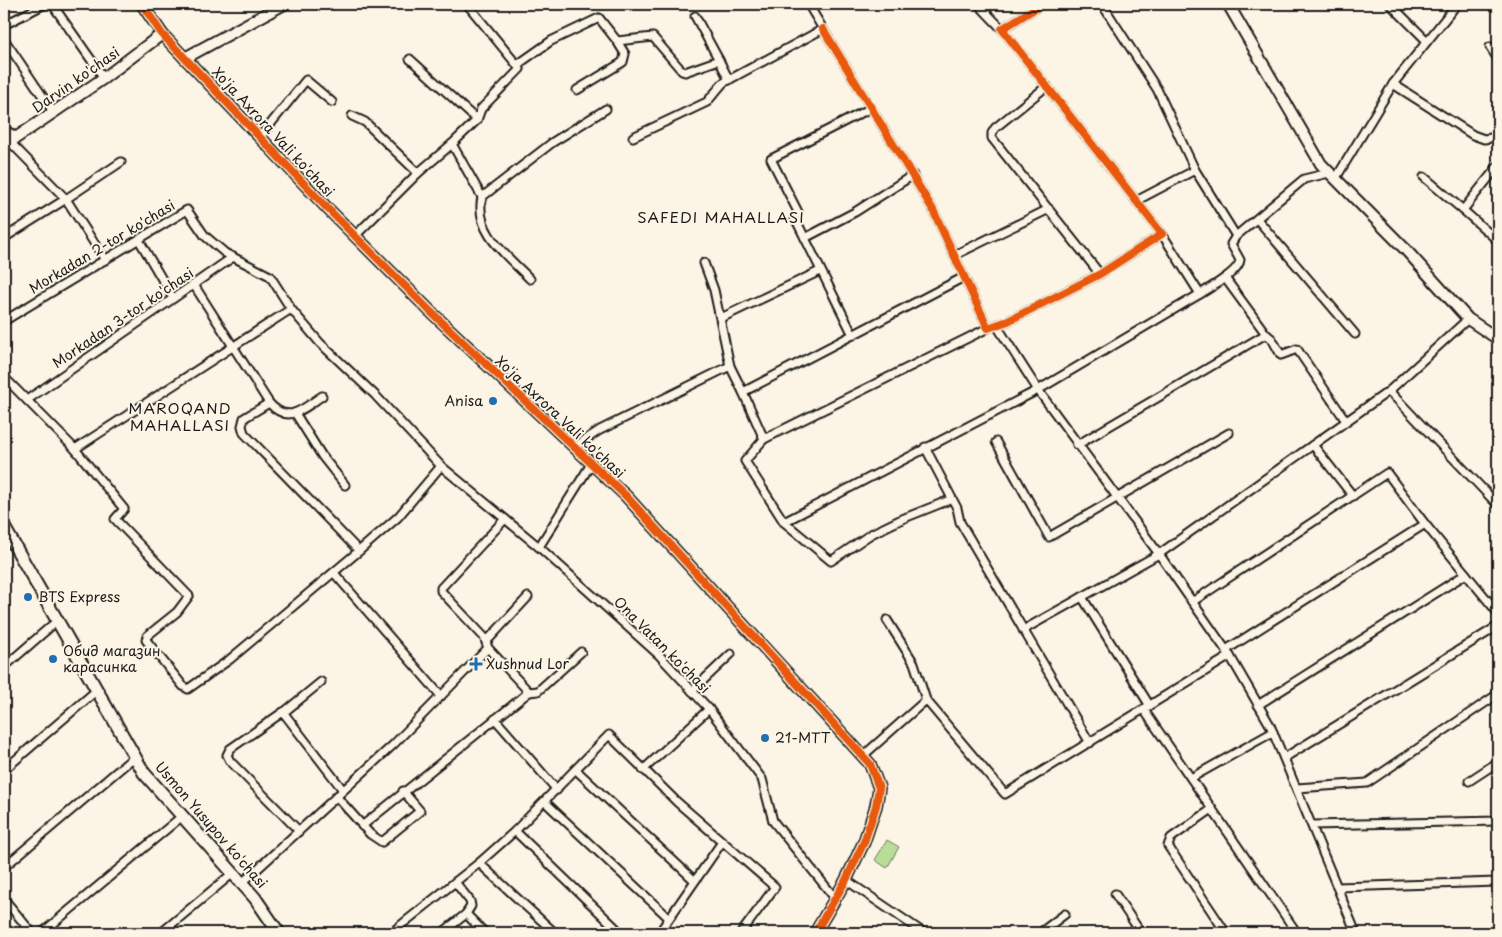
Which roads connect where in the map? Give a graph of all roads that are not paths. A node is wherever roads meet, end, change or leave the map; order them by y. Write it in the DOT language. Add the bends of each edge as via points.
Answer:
graph roads {
  1 [pos="45,4"];
  2 [pos="52,4"];
  3 [pos="142,4"];
  4 [pos="284,4"];
  5 [pos="468,4"];
  6 [pos="808,4"];
  7 [pos="978,4"];
  8 [pos="1042,4"];
  9 [pos="1102,4"];
  10 [pos="1228,4"];
  11 [pos="1390,4"];
  12 [pos="1457,4"];
  13 [pos="695,16"];
  14 [pos="4,25"];
  15 [pos="823,29"];
  16 [pos="1002,29"];
  17 [pos="162,34"];
  18 [pos="4,39"];
  19 [pos="617,41"];
  20 [pos="1427,41"];
  21 [pos="1490,47"];
  22 [pos="184,58"];
  23 [pos="1498,59"];
  24 [pos="410,60"];
  25 [pos="718,60"];
  26 [pos="517,65"];
  27 [pos="104,78"];
  28 [pos="729,80"];
  29 [pos="1392,84"];
  30 [pos="1047,86"];
  31 [pos="577,90"];
  32 [pos="332,102"];
  33 [pos="872,108"];
  34 [pos="606,109"];
  35 [pos="54,113"];
  36 [pos="352,116"];
  37 [pos="477,120"];
  38 [pos="4,129"];
  39 [pos="260,137"];
  40 [pos="633,137"];
  41 [pos="1498,137"];
  42 [pos="10,142"];
  43 [pos="452,144"];
  44 [pos="121,162"];
  45 [pos="1498,166"];
  46 [pos="1195,170"];
  47 [pos="418,173"];
  48 [pos="913,175"];
  49 [pos="1333,175"];
  50 [pos="1424,177"];
  51 [pos="482,197"];
  52 [pos="66,199"];
  53 [pos="1136,200"];
  54 [pos="1050,209"];
  55 [pos="187,210"];
  56 [pos="1463,210"];
  57 [pos="1257,219"];
  58 [pos="1162,234"];
  59 [pos="355,236"];
  60 [pos="1236,236"];
  61 [pos="4,238"];
  62 [pos="805,238"];
  63 [pos="139,240"];
  64 [pos="1498,241"];
  65 [pos="954,255"];
  66 [pos="233,257"];
  67 [pos="105,260"];
  68 [pos="704,263"];
  69 [pos="820,271"];
  70 [pos="1100,274"];
  71 [pos="964,277"];
  72 [pos="1225,278"];
  73 [pos="530,279"];
  74 [pos="194,285"];
  75 [pos="1200,294"];
  76 [pos="173,298"];
  77 [pos="291,309"];
  78 [pos="721,318"];
  79 [pos="1468,319"];
  80 [pos="4,321"];
  81 [pos="997,326"];
  82 [pos="988,328"];
  83 [pos="1266,334"];
  84 [pos="1355,334"];
  85 [pos="853,335"];
  86 [pos="1498,339"];
  87 [pos="233,346"];
  88 [pos="730,366"];
  89 [pos="4,377"];
  90 [pos="1038,390"];
  91 [pos="1389,391"];
  92 [pos="743,392"];
  93 [pos="322,396"];
  94 [pos="26,400"];
  95 [pos="269,403"];
  96 [pos="295,413"];
  97 [pos="1346,421"];
  98 [pos="1229,433"];
  99 [pos="764,439"];
  100 [pos="996,442"];
  101 [pos="1077,445"];
  102 [pos="1313,445"];
  103 [pos="574,447"];
  104 [pos="924,447"];
  105 [pos="75,449"];
  106 [pos="591,464"];
  107 [pos="441,466"];
  108 [pos="345,485"];
  109 [pos="1353,496"];
  110 [pos="952,499"];
  111 [pos="1117,499"];
  112 [pos="1498,505"];
  113 [pos="505,519"];
  114 [pos="784,522"];
  115 [pos="1426,524"];
  116 [pos="4,526"];
  117 [pos="539,547"];
  118 [pos="359,551"];
  119 [pos="1160,554"];
  120 [pos="334,573"];
  121 [pos="1466,574"];
  122 [pos="528,597"];
  123 [pos="1082,597"];
  124 [pos="1192,602"];
  125 [pos="1498,613"];
  126 [pos="58,620"];
  127 [pos="887,620"];
  128 [pos="1498,626"];
  129 [pos="1023,630"];
  130 [pos="487,644"];
  131 [pos="581,652"];
  132 [pos="1228,653"];
  133 [pos="732,654"];
  134 [pos="4,667"];
  135 [pos="321,682"];
  136 [pos="98,690"];
  137 [pos="692,691"];
  138 [pos="529,692"];
  139 [pos="1498,694"];
  140 [pos="441,696"];
  141 [pos="926,700"];
  142 [pos="1258,705"];
  143 [pos="1147,708"];
  144 [pos="709,709"];
  145 [pos="283,713"];
  146 [pos="495,719"];
  147 [pos="1273,732"];
  148 [pos="1090,743"];
  149 [pos="864,755"];
  150 [pos="134,756"];
  151 [pos="1284,758"];
  152 [pos="1498,762"];
  153 [pos="4,770"];
  154 [pos="576,770"];
  155 [pos="643,770"];
  156 [pos="1191,778"];
  157 [pos="1469,782"];
  158 [pos="1297,788"];
  159 [pos="343,790"];
  160 [pos="557,790"];
  161 [pos="403,791"];
  162 [pos="336,796"];
  163 [pos="545,802"];
  164 [pos="1212,809"];
  165 [pos="182,817"];
  166 [pos="1498,821"];
  167 [pos="1312,825"];
  168 [pos="362,826"];
  169 [pos="515,830"];
  170 [pos="299,831"];
  171 [pos="722,842"];
  172 [pos="479,863"];
  173 [pos="4,867"];
  174 [pos="233,872"];
  175 [pos="694,880"];
  176 [pos="846,880"];
  177 [pos="454,882"];
  178 [pos="1498,882"];
  179 [pos="242,883"];
  180 [pos="1337,887"];
  181 [pos="1115,894"];
  182 [pos="834,897"];
  183 [pos="4,899"];
  184 [pos="466,914"];
  185 [pos="1065,914"];
  186 [pos="669,918"];
  187 [pos="32,933"];
  188 [pos="42,933"];
  189 [pos="161,933"];
  190 [pos="279,933"];
  191 [pos="391,933"];
  192 [pos="442,933"];
  193 [pos="484,933"];
  194 [pos="555,933"];
  195 [pos="621,933"];
  196 [pos="659,933"];
  197 [pos="741,933"];
  198 [pos="815,933"];
  199 [pos="924,933"];
  200 [pos="1040,933"];
  201 [pos="1141,933"];
  202 [pos="1226,933"];
  203 [pos="1296,933"];
  204 [pos="1356,933"];
  1 -- 14 [label="street"];
  2 -- 27 [label="street"];
  3 -- 17 [label="street, Xo'ja Axrora Vali ko'chasi"];
  4 -- 22 [label="street"];
  5 -- 26 [label="street"];
  6 -- 15 [label="street"];
  7 -- 16 [label="street"];
  8 -- 16 [label="street"];
  9 -- 46 [label="street" via="1157,89"];
  10 -- 49 [label="street" via="1321,164"];
  11 -- 20 [label="street"];
  12 -- 20 [label="street"];
  13 -- 25 [label="street"];
  15 -- 28 [label="street"];
  15 -- 33 [label="street"];
  16 -- 30 [label="street"];
  17 -- 22 [label="street, Xo'ja Axrora Vali ko'chasi"];
  17 -- 27 [label="street, Darvin ko'chasi"];
  18 -- 35 [label="street"];
  19 -- 25 [label="street" via="653,37 685,72"];
  19 -- 26 [label="street" via="597,18 551,41"];
  19 -- 31 [label="street" via="625,54 624,62"];
  20 -- 29 [label="street"];
  21 -- 23 [label="street"];
  22 -- 39 [label="street, Xo'ja Axrora Vali ko'chasi"];
  24 -- 37 [label="street"];
  25 -- 28 [label="street"];
  26 -- 37 [label="street" via="520,69 481,109"];
  27 -- 35 [label="street, Darvin ko'chasi"];
  28 -- 40 [label="street" via="707,102"];
  29 -- 41 [label="street" via="1473,135"];
  29 -- 49 [label="street"];
  30 -- 53 [label="street"];
  30 -- 54 [label="street" via="992,133 992,138"];
  32 -- 39 [label="street" via="306,80"];
  33 -- 48 [label="street"];
  33 -- 62 [label="street" via="771,158 798,212 795,218"];
  34 -- 51 [label="street" via="553,142"];
  35 -- 42 [label="street, Darvin ko'chasi"];
  36 -- 47 [label="street" via="365,122"];
  37 -- 43 [label="street"];
  38 -- 42 [label="street"];
  39 -- 59 [label="street, Xo'ja Axrora Vali ko'chasi"];
  42 -- 52 [label="street"];
  43 -- 47 [label="street"];
  43 -- 51 [label="street"];
  44 -- 52 [label="street"];
  45 -- 56 [label="street"];
  46 -- 53 [label="street"];
  46 -- 60 [label="street"];
  47 -- 59 [label="street"];
  48 -- 62 [label="street" via="855,212"];
  48 -- 65 [label="street"];
  49 -- 57 [label="street" via="1304,179"];
  49 -- 79 [label="street"];
  50 -- 56 [label="street"];
  51 -- 73 [label="street" via="479,210 484,227 493,242"];
  52 -- 61 [label="street"];
  52 -- 67 [label="street"];
  53 -- 58 [label="street"];
  54 -- 65 [label="street"];
  54 -- 70 [label="street"];
  55 -- 63 [label="street, Morkadan 2-tor ko'chasi"];
  55 -- 66 [label="street, Ona Vatan ko'chasi" via="205,236"];
  56 -- 64 [label="street"];
  57 -- 60 [label="street"];
  57 -- 84 [label="street"];
  58 -- 70 [label="street"];
  58 -- 75 [label="street"];
  59 -- 103 [label="street, Xo'ja Axrora Vali ko'chasi"];
  60 -- 72 [label="street" via="1231,244 1241,263"];
  62 -- 69 [label="street"];
  63 -- 67 [label="street, Morkadan 2-tor ko'chasi"];
  63 -- 76 [label="street"];
  65 -- 71 [label="street"];
  66 -- 74 [label="street, Morkadan 3-tor ko'chasi"];
  66 -- 77 [label="street, Ona Vatan ko'chasi" via="270,276"];
  67 -- 80 [label="street, Morkadan 2-tor ko'chasi"];
  68 -- 78 [label="street"];
  69 -- 78 [label="street"];
  69 -- 85 [label="street"];
  70 -- 81 [label="street"];
  71 -- 82 [label="street"];
  71 -- 85 [label="street"];
  72 -- 75 [label="street"];
  72 -- 83 [label="street"];
  74 -- 76 [label="street, Morkadan 3-tor ko'chasi"];
  74 -- 87 [label="street"];
  75 -- 90 [label="street"];
  76 -- 94 [label="street, Morkadan 3-tor ko'chasi"];
  77 -- 87 [label="street"];
  77 -- 107 [label="street, Ona Vatan ko'chasi" via="335,359 375,395"];
  78 -- 88 [label="street"];
  79 -- 86 [label="street"];
  79 -- 91 [label="street"];
  81 -- 82 [label="street"];
  81 -- 90 [label="street"];
  82 -- 99 [label="street"];
  83 -- 97 [label="street" via="1281,355 1297,349"];
  83 -- 101 [label="street"];
  85 -- 92 [label="street"];
  87 -- 95 [label="street"];
  87 -- 105 [label="street"];
  88 -- 92 [label="street"];
  88 -- 103 [label="street" via="600,430"];
  89 -- 94 [label="street"];
  90 -- 101 [label="street"];
  90 -- 104 [label="street"];
  91 -- 97 [label="street"];
  91 -- 112 [label="street"];
  92 -- 99 [label="street"];
  93 -- 96 [label="street"];
  94 -- 105 [label="street"];
  95 -- 96 [label="street" via="279,413"];
  95 -- 118 [label="street" via="244,418 244,432"];
  96 -- 108 [label="street"];
  97 -- 102 [label="street"];
  98 -- 111 [label="street"];
  99 -- 114 [label="street" via="745,462"];
  100 -- 111 [label="street" via="1049,537"];
  101 -- 111 [label="street"];
  102 -- 109 [label="street"];
  102 -- 119 [label="street"];
  103 -- 106 [label="street, Xo'ja Axrora Vali ko'chasi"];
  104 -- 110 [label="street"];
  104 -- 114 [label="street"];
  105 -- 120 [label="street" via="124,509 115,519 189,596 146,640 188,689 229,660"];
  106 -- 117 [label="street"];
  106 -- 149 [label="street, Xo'ja Axrora Vali ko'chasi" via="641,513"];
  107 -- 113 [label="street, Ona Vatan ko'chasi"];
  107 -- 118 [label="street" via="398,517"];
  109 -- 115 [label="street" via="1388,474"];
  109 -- 124 [label="street"];
  110 -- 114 [label="street" via="871,534 831,561"];
  110 -- 129 [label="street" via="960,522"];
  111 -- 119 [label="street"];
  113 -- 117 [label="street, Ona Vatan ko'chasi"];
  113 -- 130 [label="street" via="441,588"];
  115 -- 121 [label="street"];
  115 -- 132 [label="street"];
  116 -- 126 [label="main road, Usmon Yusupov ko'chasi"];
  117 -- 137 [label="street, Ona Vatan ko'chasi" via="660,656"];
  118 -- 120 [label="street"];
  119 -- 123 [label="street"];
  119 -- 124 [label="street"];
  120 -- 140 [label="street"];
  121 -- 125 [label="street"];
  121 -- 142 [label="street"];
  122 -- 130 [label="street"];
  123 -- 129 [label="street"];
  123 -- 143 [label="street"];
  124 -- 132 [label="street"];
  126 -- 134 [label="street"];
  126 -- 136 [label="main road, Usmon Yusupov ko'chasi"];
  127 -- 141 [label="street" via="914,663"];
  128 -- 151 [label="street"];
  129 -- 148 [label="street"];
  130 -- 138 [label="street"];
  130 -- 140 [label="street"];
  131 -- 138 [label="street" via="538,691"];
  132 -- 142 [label="street"];
  132 -- 143 [label="street"];
  133 -- 137 [label="street"];
  135 -- 145 [label="street"];
  136 -- 150 [label="main road, Usmon Yusupov ko'chasi"];
  136 -- 153 [label="street"];
  137 -- 144 [label="street, Ona Vatan ko'chasi"];
  138 -- 146 [label="street"];
  139 -- 158 [label="street" via="1367,783"];
  140 -- 159 [label="street" via="393,746"];
  141 -- 148 [label="street" via="1005,794"];
  141 -- 149 [label="street"];
  142 -- 147 [label="street"];
  143 -- 148 [label="street"];
  143 -- 156 [label="street"];
  144 -- 155 [label="street"];
  144 -- 182 [label="street, Ona Vatan ko'chasi" via="762,780 773,821"];
  145 -- 159 [label="street"];
  145 -- 170 [label="street" via="230,749 227,755"];
  146 -- 160 [label="street"];
  146 -- 161 [label="street"];
  147 -- 151 [label="street"];
  147 -- 156 [label="street"];
  149 -- 176 [label="street, Xo'ja Axrora Vali ko'chasi" via="875,772 878,797 864,842"];
  150 -- 165 [label="main road, Usmon Yusupov ko'chasi" via="144,773"];
  150 -- 173 [label="street"];
  151 -- 158 [label="street"];
  152 -- 157 [label="street"];
  154 -- 155 [label="street" via="609,736"];
  154 -- 160 [label="street"];
  154 -- 175 [label="street"];
  155 -- 171 [label="street"];
  156 -- 164 [label="street"];
  158 -- 167 [label="street"];
  159 -- 162 [label="street"];
  160 -- 163 [label="street"];
  161 -- 168 [label="street"];
  161 -- 168 [label="street" via="420,811 382,842"];
  162 -- 168 [label="street"];
  162 -- 170 [label="street"];
  163 -- 169 [label="street"];
  163 -- 186 [label="street"];
  164 -- 202 [label="street" via="1171,838 1168,846"];
  164 -- 203 [label="street"];
  165 -- 174 [label="main road, Usmon Yusupov ko'chasi"];
  165 -- 188 [label="street"];
  166 -- 167 [label="street"];
  167 -- 180 [label="street"];
  169 -- 172 [label="street"];
  169 -- 195 [label="street"];
  170 -- 179 [label="street"];
  171 -- 175 [label="street"];
  171 -- 197 [label="street" via="775,887"];
  172 -- 177 [label="street"];
  172 -- 194 [label="street"];
  174 -- 179 [label="main road, Usmon Yusupov ko'chasi"];
  174 -- 189 [label="street"];
  175 -- 186 [label="street"];
  176 -- 182 [label="street, Xo'ja Axrora Vali ko'chasi"];
  176 -- 199 [label="street"];
  177 -- 184 [label="street" via="470,901"];
  177 -- 191 [label="street"];
  178 -- 180 [label="street"];
  179 -- 190 [label="main road, Usmon Yusupov ko'chasi"];
  180 -- 204 [label="street"];
  181 -- 201 [label="street"];
  182 -- 198 [label="street, Xo'ja Axrora Vali ko'chasi"];
  183 -- 187 [label="street"];
  184 -- 192 [label="street"];
  184 -- 193 [label="street"];
  185 -- 200 [label="street"];
  186 -- 196 [label="street"];
}
